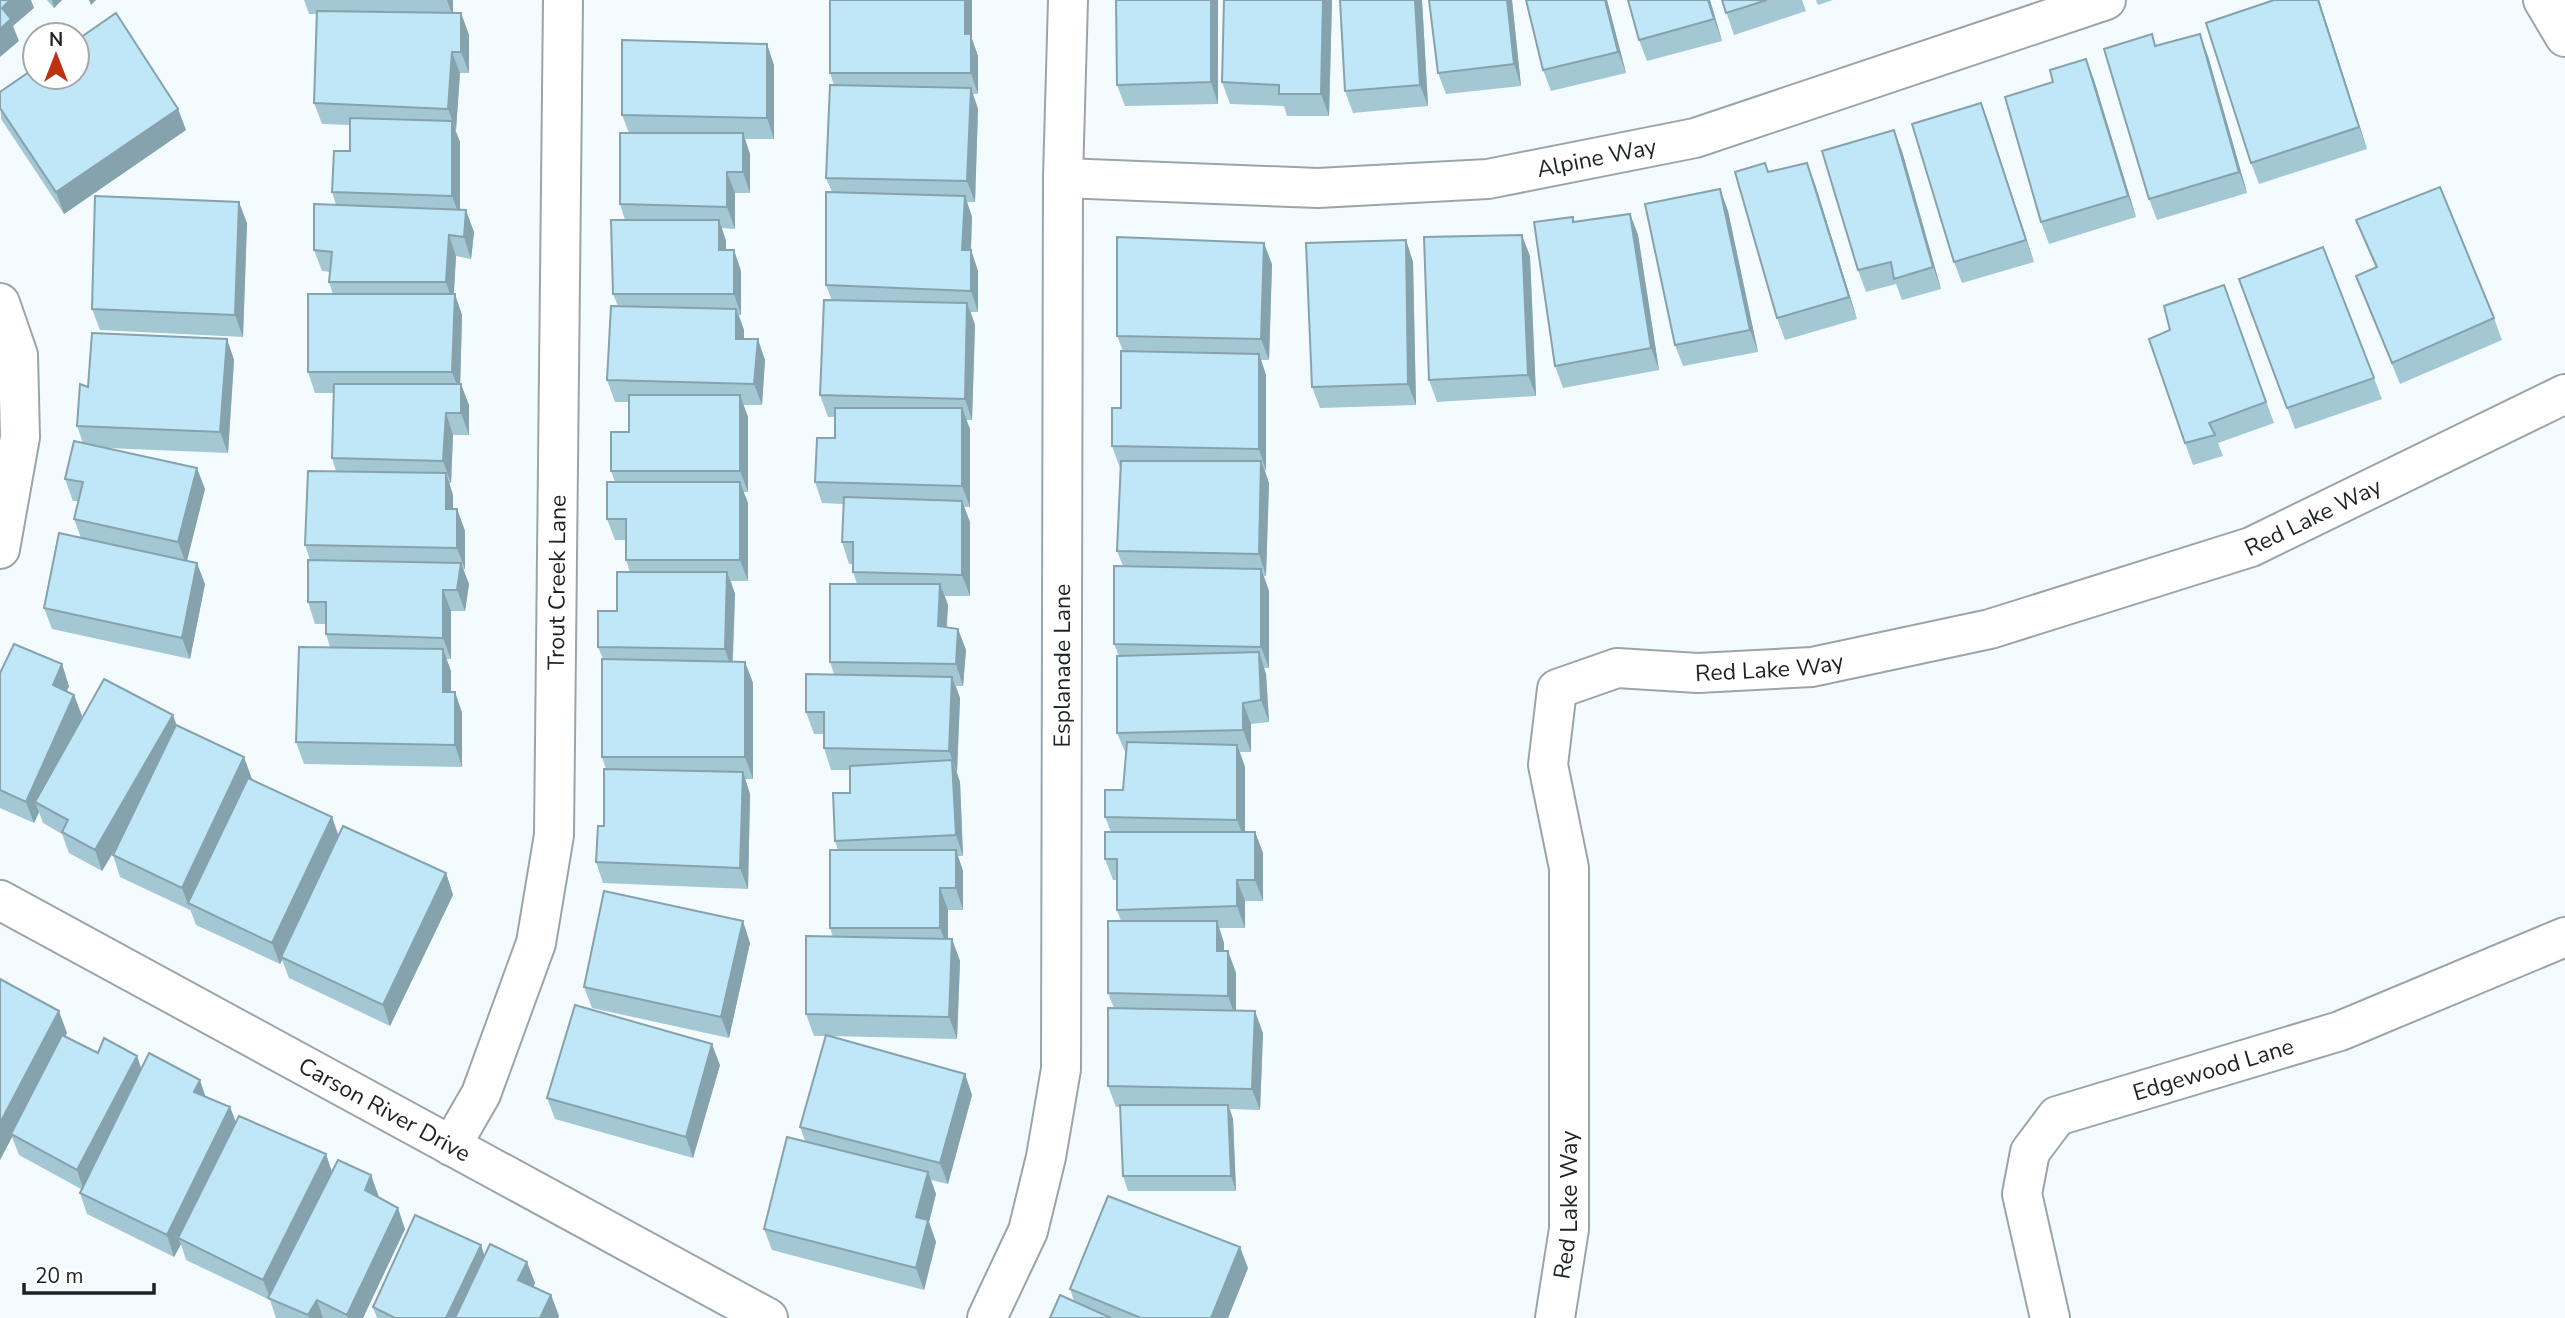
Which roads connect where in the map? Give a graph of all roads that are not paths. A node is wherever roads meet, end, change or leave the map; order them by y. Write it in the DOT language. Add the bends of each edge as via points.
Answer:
graph roads {
  1 [pos="563,0"];
  2 [pos="1068,0"];
  3 [pos="2106,0"];
  4 [pos="2543,0"];
  5 [pos="2565,37"];
  6 [pos="1063,178"];
  7 [pos="0,303"];
  8 [pos="2565,394"];
  9 [pos="0,549"];
  10 [pos="0,900"];
  11 [pos="2563,947"];
  12 [pos="451,1146"];
  13 [pos="768,1318"];
  14 [pos="987,1318"];
  15 [pos="1555,1318"];
  16 [pos="2050,1318"];
  1 -- 12 [label="street, Trout Creek Lane" via="554,835 536,943 481,1094"];
  2 -- 6 [label="street, Esplanade Lane"];
  3 -- 6 [label="street, Alpine Way" via="1695,138 1488,179 1318,188"];
  4 -- 5 [label="street"];
  6 -- 14 [label="street, Esplanade Lane" via="1061,1069 1028,1231"];
  7 -- 9 [label="street" via="18,355 20,437"];
  8 -- 15 [label="street, Red Lake Way" via="2251,547 1990,629 1812,667 1698,673 1618,668 1557,689 1548,765 1569,868 1569,1229"];
  10 -- 12 [label="street, Carson River Drive"];
  11 -- 16 [label="street, Edgewood Lane" via="2340,1031 2057,1116 2029,1152 2022,1194"];
  12 -- 13 [label="street, Carson River Drive"];
}
